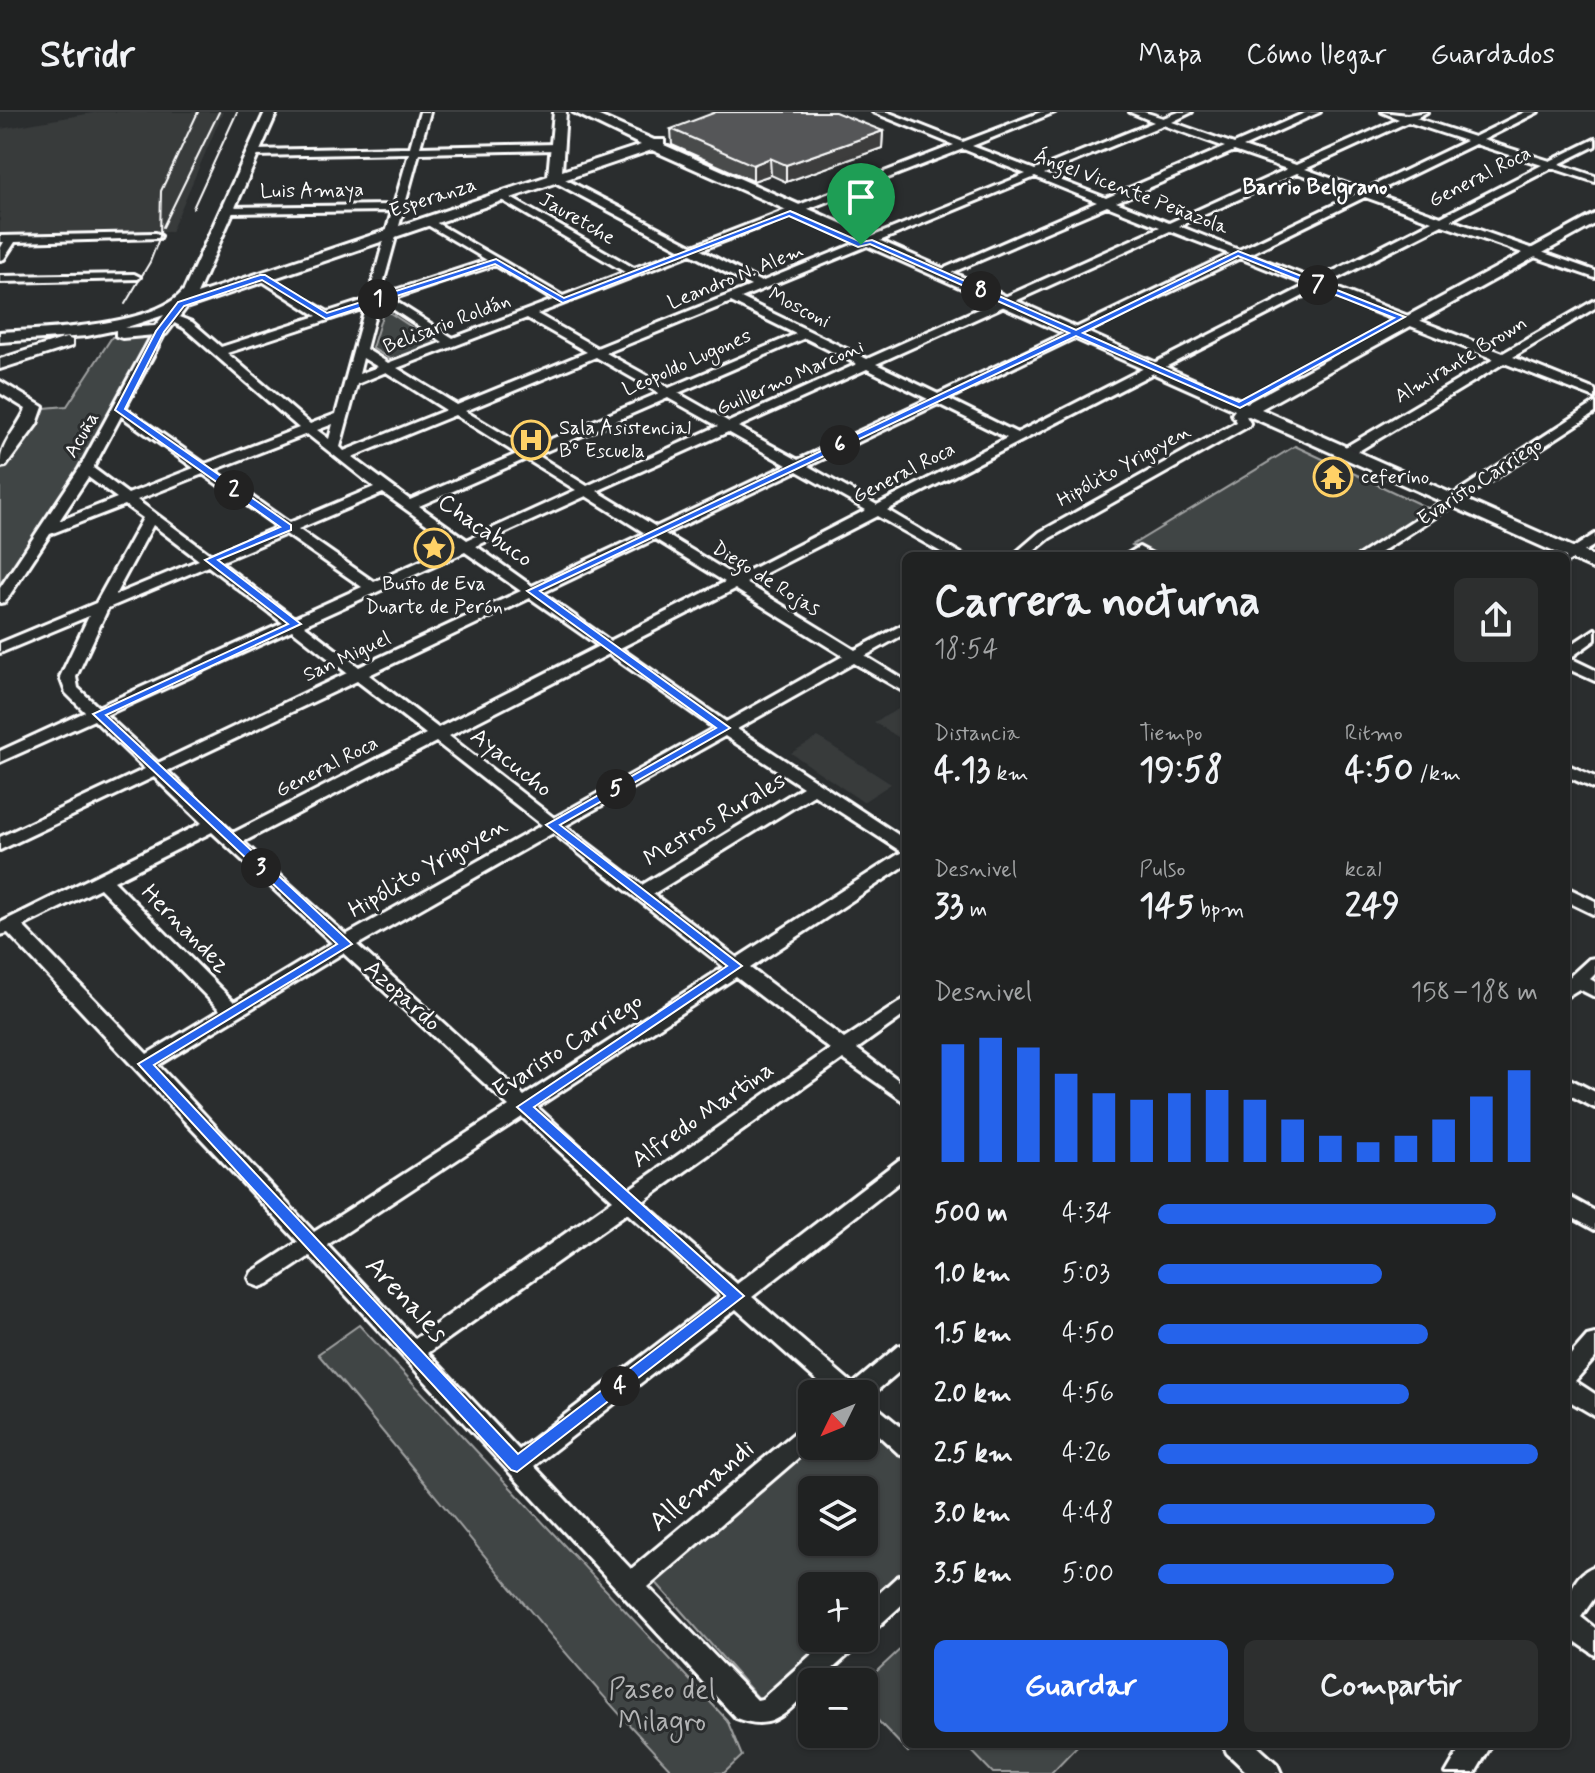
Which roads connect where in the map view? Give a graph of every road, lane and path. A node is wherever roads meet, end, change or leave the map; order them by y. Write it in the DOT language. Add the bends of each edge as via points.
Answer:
graph roads {
  1 [pos="271,112"];
  2 [pos="425,112"];
  3 [pos="560,112"];
  4 [pos="566,112"];
  5 [pos="579,112"];
  6 [pos="878,112"];
  7 [pos="907,112"];
  8 [pos="1050,112"];
  9 [pos="1135,112"];
  10 [pos="1187,112"];
  11 [pos="1315,112"];
  12 [pos="1387,112"];
  13 [pos="1422,112"];
  14 [pos="1533,112"];
  15 [pos="892,117"];
  16 [pos="1407,119"];
  17 [pos="1163,122"];
  18 [pos="674,138"];
  19 [pos="1475,140"];
  20 [pos="1595,142"];
  21 [pos="650,146"];
  22 [pos="964,146"];
  23 [pos="557,147"];
  24 [pos="1234,147"];
  25 [pos="415,150"];
  26 [pos="253,153"];
  27 [pos="1552,165"];
  28 [pos="1296,169"];
  29 [pos="1036,174"];
  30 [pos="555,178"];
  31 [pos="1595,179"];
  32 [pos="1364,194"];
  33 [pos="502,196"];
  34 [pos="1107,202"];
  35 [pos="396,208"];
  36 [pos="229,210"];
  37 [pos="794,211"];
  38 [pos="1595,211"];
  39 [pos="1595,218"];
  40 [pos="428,221"];
  41 [pos="1441,221"];
  42 [pos="1170,227"];
  43 [pos="390,234"];
  44 [pos="156,236"];
  45 [pos="6,239"];
  46 [pos="865,243"];
  47 [pos="693,251"];
  48 [pos="1528,251"];
  49 [pos="1238,253"];
  50 [pos="0,257"];
  51 [pos="496,261"];
  52 [pos="203,264"];
  53 [pos="634,273"];
  54 [pos="942,273"];
  55 [pos="1595,275"];
  56 [pos="134,277"];
  57 [pos="263,277"];
  58 [pos="0,279"];
  59 [pos="1316,284"];
  60 [pos="760,286"];
  61 [pos="732,298"];
  62 [pos="378,300"];
  63 [pos="563,301"];
  64 [pos="1595,303"];
  65 [pos="181,304"];
  66 [pos="1001,304"];
  67 [pos="528,314"];
  68 [pos="326,316"];
  69 [pos="1405,319"];
  70 [pos="152,321"];
  71 [pos="805,334"];
  72 [pos="1071,335"];
  73 [pos="30,336"];
  74 [pos="0,337"];
  75 [pos="453,343"];
  76 [pos="39,351"];
  77 [pos="221,351"];
  78 [pos="360,351"];
  79 [pos="598,354"];
  80 [pos="1503,357"];
  81 [pos="0,364"];
  82 [pos="867,365"];
  83 [pos="390,368"];
  84 [pos="1150,370"];
  85 [pos="350,382"];
  86 [pos="0,386"];
  87 [pos="668,393"];
  88 [pos="1595,394"];
  89 [pos="0,395"];
  90 [pos="937,399"];
  91 [pos="1595,407"];
  92 [pos="120,410"];
  93 [pos="1242,410"];
  94 [pos="456,411"];
  95 [pos="341,416"];
  96 [pos="28,424"];
  97 [pos="730,427"];
  98 [pos="307,428"];
  99 [pos="1020,439"];
  100 [pos="338,452"];
  101 [pos="1347,452"];
  102 [pos="529,454"];
  103 [pos="0,462"];
  104 [pos="797,465"];
  105 [pos="86,469"];
  106 [pos="204,469"];
  107 [pos="384,488"];
  108 [pos="588,492"];
  109 [pos="126,499"];
  110 [pos="1448,502"];
  111 [pos="410,505"];
  112 [pos="878,511"];
  113 [pos="151,516"];
  114 [pos="287,527"];
  115 [pos="45,531"];
  116 [pos="654,533"];
  117 [pos="1595,538"];
  118 [pos="467,546"];
  119 [pos="951,552"];
  120 [pos="1024,552"];
  121 [pos="1371,552"];
  122 [pos="1555,552"];
  123 [pos="1570,554"];
  124 [pos="1570,558"];
  125 [pos="1570,559"];
  126 [pos="210,560"];
  127 [pos="1595,564"];
  128 [pos="1595,573"];
  129 [pos="735,583"];
  130 [pos="374,589"];
  131 [pos="532,591"];
  132 [pos="0,599"];
  133 [pos="101,607"];
  134 [pos="295,624"];
  135 [pos="902,629"];
  136 [pos="1595,633"];
  137 [pos="0,648"];
  138 [pos="610,648"];
  139 [pos="1570,652"];
  140 [pos="853,657"];
  141 [pos="1570,664"];
  142 [pos="359,673"];
  143 [pos="1595,676"];
  144 [pos="902,686"];
  145 [pos="98,714"];
  146 [pos="724,728"];
  147 [pos="437,736"];
  148 [pos="0,757"];
  149 [pos="158,769"];
  150 [pos="1570,771"];
  151 [pos="1595,784"];
  152 [pos="815,787"];
  153 [pos="215,824"];
  154 [pos="552,825"];
  155 [pos="231,841"];
  156 [pos="0,844"];
  157 [pos="902,845"];
  158 [pos="902,860"];
  159 [pos="102,879"];
  160 [pos="640,894"];
  161 [pos="1570,895"];
  162 [pos="1595,909"];
  163 [pos="5,928"];
  164 [pos="345,944"];
  165 [pos="1595,964"];
  166 [pos="736,966"];
  167 [pos="1572,985"];
  168 [pos="1595,990"];
  169 [pos="902,1008"];
  170 [pos="233,1012"];
  171 [pos="844,1050"];
  172 [pos="145,1064"];
  173 [pos="1570,1086"];
  174 [pos="902,1093"];
  175 [pos="1595,1101"];
  176 [pos="524,1107"];
  177 [pos="902,1169"];
  178 [pos="626,1200"];
  179 [pos="1570,1206"];
  180 [pos="1595,1222"];
  181 [pos="313,1244"];
  182 [pos="260,1278"];
  183 [pos="736,1296"];
  184 [pos="1595,1343"];
  185 [pos="413,1352"];
  186 [pos="902,1356"];
  187 [pos="1570,1371"];
  188 [pos="832,1380"];
  189 [pos="874,1380"];
  190 [pos="1570,1390"];
  191 [pos="1595,1406"];
  192 [pos="878,1421"];
  193 [pos="902,1442"];
  194 [pos="798,1444"];
  195 [pos="517,1465"];
  196 [pos="1595,1577"];
  197 [pos="630,1586"];
  198 [pos="902,1589"];
  199 [pos="878,1610"];
  200 [pos="1570,1613"];
  201 [pos="1570,1622"];
  202 [pos="1595,1643"];
  203 [pos="833,1652"];
  204 [pos="1240,1748"];
  205 [pos="1476,1748"];
  206 [pos="1268,1773"];
  207 [pos="1459,1773"];
  1 -- 26 [label="main road, Acuña"];
  2 -- 25 [label="street"];
  3 -- 23 [label="main road"];
  4 -- 21 [label="main road"];
  5 -- 21 [label="main road"];
  6 -- 15 [label="street, Ángel Vicente Peñazola"];
  7 -- 15 [label="street"];
  8 -- 22 [label="street, Belisario Roldán"];
  9 -- 17 [label="street"];
  10 -- 17 [label="street, Leandro N. Alem"];
  11 -- 24 [label="street"];
  12 -- 16 [label="street"];
  13 -- 16 [label="street, Guillermo Marconi"];
  14 -- 19 [label="street, San Miguel"];
  15 -- 22 [label="street, Ángel Vicente Peñazola"];
  16 -- 19 [label="street"];
  16 -- 28 [label="street, Guillermo Marconi"];
  17 -- 24 [label="street"];
  17 -- 29 [label="street, Leandro N. Alem"];
  18 -- 21 [label="main road, Esperanza"];
  19 -- 27 [label="street"];
  19 -- 32 [label="street, San Miguel"];
  20 -- 27 [label="street, General Roca"];
  21 -- 30 [label="main road, Esperanza"];
  21 -- 37 [label="main road"];
  22 -- 29 [label="street, Ángel Vicente Peñazola"];
  22 -- 37 [label="street, Belisario Roldán"];
  23 -- 25 [label="street"];
  23 -- 30 [label="main road"];
  24 -- 28 [label="street"];
  24 -- 34 [label="street"];
  25 -- 26 [label="street"];
  25 -- 35 [label="street"];
  26 -- 36 [label="main road, Acuña"];
  27 -- 31 [label="street"];
  27 -- 41 [label="street, General Roca"];
  28 -- 32 [label="street"];
  28 -- 42 [label="street, Guillermo Marconi"];
  29 -- 34 [label="street, Ángel Vicente Peñazola"];
  29 -- 46 [label="street, Leandro N. Alem"];
  30 -- 33 [label="main road, Esperanza"];
  30 -- 47 [label="street, Mosconi"];
  32 -- 41 [label="street"];
  32 -- 49 [label="street, San Miguel"];
  33 -- 40 [label="main road, Esperanza"];
  33 -- 53 [label="street, Jauretche"];
  34 -- 42 [label="street, Ángel Vicente Peñazola"];
  34 -- 54 [label="street"];
  35 -- 36 [label="street, Luis Amaya"];
  35 -- 43 [label="street"];
  36 -- 52 [label="main road, Acuña"];
  37 -- 46 [label="main road"];
  37 -- 47 [label="street, Belisario Roldán"];
  38 -- 48 [label="main road"];
  39 -- 48 [label="main road"];
  40 -- 43 [label="main road, Esperanza"];
  40 -- 51 [label="street"];
  41 -- 48 [label="street"];
  41 -- 59 [label="street, General Roca"];
  42 -- 49 [label="street, Ángel Vicente Peñazola"];
  42 -- 66 [label="street, Guillermo Marconi"];
  43 -- 57 [label="main road, Esperanza"];
  43 -- 62 [label="street"];
  44 -- 45 [label="street"];
  45 -- 50 [label="street"];
  46 -- 54 [label="main road"];
  46 -- 60 [label="street, Leandro N. Alem"];
  46 -- 66 [label="main road"];
  47 -- 53 [label="street, Belisario Roldán"];
  47 -- 60 [label="street, Mosconi"];
  48 -- 55 [label="street"];
  48 -- 69 [label="main road"];
  49 -- 59 [label="street, Ángel Vicente Peñazola"];
  49 -- 72 [label="street, San Miguel"];
  51 -- 62 [label="street"];
  51 -- 63 [label="street"];
  52 -- 65 [label="main road, Acuña"];
  52 -- 70 [label="main road" via="178,298"];
  53 -- 63 [label="street, Belisario Roldán"];
  54 -- 66 [label="main road"];
  56 -- 58 [label="street"];
  57 -- 65 [label="main road, Esperanza"];
  57 -- 68 [label="street"];
  59 -- 69 [label="street, Ángel Vicente Peñazola"];
  59 -- 84 [label="street, General Roca"];
  60 -- 61 [label="street, Leandro N. Alem"];
  61 -- 71 [label="street, Mosconi"];
  61 -- 79 [label="street, Leandro N. Alem"];
  62 -- 68 [label="street"];
  62 -- 75 [label="street"];
  62 -- 78 [label="street"];
  63 -- 67 [label="street, Belisario Roldán"];
  64 -- 80 [label="street, Almirante Brown"];
  65 -- 70 [label="main road, Acuña"];
  66 -- 72 [label="main road"];
  66 -- 82 [label="street, Guillermo Marconi"];
  67 -- 75 [label="street, Belisario Roldán"];
  67 -- 79 [label="street"];
  68 -- 77 [label="street"];
  69 -- 80 [label="street, Ángel Vicente Peñazola"];
  69 -- 93 [label="main road"];
  70 -- 73 [label="main road"];
  70 -- 76 [label="main road"];
  70 -- 77 [label="street, Chacabuco" via="188,325"];
  70 -- 92 [label="street, Acuña"];
  71 -- 82 [label="street, Mosconi"];
  71 -- 87 [label="street, Leopoldo Lugones"];
  72 -- 84 [label="main road"];
  72 -- 90 [label="street, San Miguel"];
  73 -- 74 [label="main road"];
  73 -- 76 [label="main road" via="47,343"];
  75 -- 83 [label="street, Belisario Roldán"];
  76 -- 81 [label="main road"];
  77 -- 98 [label="street, Chacabuco"];
  78 -- 83 [label="street, Diego de Rojas"];
  78 -- 85 [label="street"];
  79 -- 87 [label="street"];
  79 -- 94 [label="street, Leandro N. Alem"];
  80 -- 88 [label="street, Ángel Vicente Peñazola"];
  80 -- 101 [label="street, Almirante Brown"];
  82 -- 90 [label="street, Mosconi"];
  82 -- 97 [label="street, Guillermo Marconi"];
  83 -- 85 [label="street, Belisario Roldán"];
  83 -- 94 [label="street, Diego de Rojas"];
  84 -- 93 [label="main road"];
  84 -- 99 [label="street, General Roca"];
  85 -- 95 [label="street"];
  86 -- 96 [label="main road" via="31,402 34,412"];
  87 -- 97 [label="street"];
  87 -- 102 [label="street, Leopoldo Lugones"];
  89 -- 96 [label="main road" via="24,409"];
  90 -- 99 [label="street, Mosconi"];
  90 -- 104 [label="street, San Miguel"];
  91 -- 110 [label="street, Evaristo Carriego"];
  92 -- 105 [label="street, Acuña"];
  92 -- 106 [label="street"];
  93 -- 101 [label="main road"];
  93 -- 110 [label="main road"];
  93 -- 120 [label="street, Hipólito Yrigoyen" via="1244,423 1045,535"];
  94 -- 100 [label="street, Leandro N. Alem"];
  94 -- 102 [label="street, Diego de Rojas"];
  95 -- 98 [label="street"];
  95 -- 100 [label="street"];
  96 -- 103 [label="main road"];
  97 -- 104 [label="street"];
  97 -- 108 [label="street, Guillermo Marconi"];
  98 -- 100 [label="street, Chacabuco"];
  98 -- 106 [label="street"];
  99 -- 112 [label="street, General Roca"];
  100 -- 107 [label="street, Chacabuco"];
  101 -- 110 [label="main road"];
  102 -- 108 [label="street, Diego de Rojas"];
  102 -- 111 [label="street, Leopoldo Lugones"];
  104 -- 112 [label="street"];
  104 -- 116 [label="street, San Miguel"];
  105 -- 109 [label="street, Ayacucho"];
  105 -- 115 [label="street, Acuña"];
  106 -- 109 [label="street"];
  106 -- 114 [label="street"];
  107 -- 111 [label="street, Chacabuco"];
  107 -- 114 [label="street"];
  108 -- 116 [label="street, Diego de Rojas"];
  108 -- 118 [label="street, Guillermo Marconi"];
  109 -- 113 [label="street, Ayacucho"];
  109 -- 115 [label="street"];
  110 -- 121 [label="street, Evaristo Carriego"];
  110 -- 122 [label="main road"];
  111 -- 118 [label="street, Chacabuco"];
  112 -- 119 [label="street"];
  112 -- 129 [label="street, General Roca"];
  113 -- 126 [label="street, Ayacucho"];
  113 -- 133 [label="street, Azopardo"];
  114 -- 126 [label="street"];
  114 -- 130 [label="street"];
  115 -- 132 [label="street, Acuña"];
  116 -- 129 [label="street, Diego de Rojas"];
  116 -- 131 [label="street, San Miguel"];
  117 -- 123 [label="street"];
  118 -- 130 [label="street, Guillermo Marconi"];
  118 -- 131 [label="street, Chacabuco"];
  124 -- 127 [label="main road"];
  125 -- 128 [label="main road"];
  126 -- 133 [label="street"];
  126 -- 134 [label="street, Ayacucho"];
  129 -- 138 [label="street, General Roca"];
  129 -- 140 [label="street, Diego de Rojas"];
  130 -- 134 [label="street, Guillermo Marconi"];
  131 -- 138 [label="street, Chacabuco"];
  131 -- 142 [label="street, San Miguel"];
  133 -- 137 [label="street"];
  133 -- 145 [label="street, Azopardo" via="68,684"];
  134 -- 142 [label="street, Ayacucho"];
  134 -- 145 [label="street, Guillermo Marconi"];
  135 -- 140 [label="street, Hipólito Yrigoyen"];
  136 -- 139 [label="street"];
  138 -- 146 [label="street, Chacabuco"];
  138 -- 147 [label="street, General Roca"];
  140 -- 144 [label="street, Diego de Rojas"];
  140 -- 146 [label="street, Hipólito Yrigoyen"];
  141 -- 143 [label="street"];
  142 -- 147 [label="street, Ayacucho"];
  142 -- 149 [label="street, San Miguel"];
  145 -- 148 [label="street, Guillermo Marconi"];
  145 -- 149 [label="street, Azopardo"];
  146 -- 152 [label="street, Chacabuco"];
  146 -- 154 [label="street, Hipólito Yrigoyen"];
  147 -- 154 [label="street, Ayacucho"];
  147 -- 155 [label="street, General Roca"];
  149 -- 153 [label="street, Azopardo"];
  149 -- 156 [label="street, San Miguel"];
  150 -- 151 [label="street"];
  152 -- 157 [label="street, Chacabuco"];
  152 -- 160 [label="street, Mestros Rurales"];
  153 -- 155 [label="street, Azopardo"];
  153 -- 159 [label="street"];
  154 -- 160 [label="street, Ayacucho"];
  154 -- 164 [label="street, Hipólito Yrigoyen"];
  155 -- 164 [label="street, Azopardo"];
  158 -- 166 [label="street, Evaristo Carriego"];
  159 -- 163 [label="street"];
  159 -- 170 [label="street, Hernandez"];
  160 -- 166 [label="street, Ayacucho"];
  161 -- 162 [label="street"];
  163 -- 172 [label="street, Arenales"];
  164 -- 170 [label="street, Hipólito Yrigoyen"];
  164 -- 176 [label="street, Azopardo"];
  165 -- 167 [label="street"];
  166 -- 171 [label="street, Ayacucho"];
  166 -- 176 [label="street, Evaristo Carriego"];
  167 -- 168 [label="street"];
  169 -- 171 [label="street, Alfredo Martina"];
  170 -- 172 [label="street, Hipólito Yrigoyen"];
  171 -- 174 [label="street, Ayacucho"];
  171 -- 178 [label="street, Alfredo Martina"];
  172 -- 181 [label="street, Arenales"];
  173 -- 175 [label="street"];
  176 -- 178 [label="street, Azopardo"];
  176 -- 181 [label="street, Evaristo Carriego"];
  177 -- 183 [label="street"];
  178 -- 183 [label="street, Azopardo"];
  178 -- 185 [label="street, Alfredo Martina"];
  179 -- 180 [label="street"];
  181 -- 182 [label="street, Evaristo Carriego"];
  181 -- 185 [label="street, Arenales"];
  183 -- 188 [label="street, Azopardo"];
  183 -- 195 [label="street"];
  184 -- 187 [label="street"];
  185 -- 195 [label="street, Arenales"];
  186 -- 189 [label="street"];
  190 -- 191 [label="street"];
  192 -- 193 [label="street"];
  194 -- 197 [label="street, Allemandi"];
  195 -- 197 [label="street, Arenales"];
  196 -- 200 [label="street"];
  197 -- 203 [label="street, Arenales" via="745,1709 757,1713 769,1710"];
  198 -- 199 [label="street"];
  201 -- 202 [label="street"];
  204 -- 206 [label="street"];
  205 -- 207 [label="street"];
}
